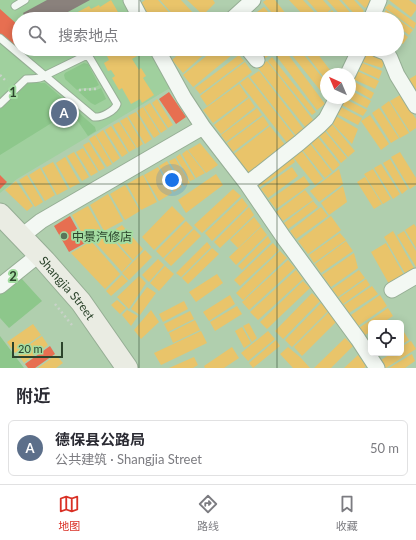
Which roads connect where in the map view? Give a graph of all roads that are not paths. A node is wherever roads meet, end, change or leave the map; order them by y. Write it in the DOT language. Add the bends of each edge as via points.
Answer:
graph roads {
  1 [pos="25,0"];
  2 [pos="131,0"];
  3 [pos="253,0"];
  4 [pos="380,0"];
  5 [pos="15,6"];
  6 [pos="137,12"];
  7 [pos="240,12"];
  8 [pos="375,12"];
  9 [pos="0,38"];
  10 [pos="12,48"];
  11 [pos="21,56"];
  12 [pos="160,56"];
  13 [pos="357,56"];
  14 [pos="389,56"];
  15 [pos="351,68"];
  16 [pos="44,76"];
  17 [pos="0,104"];
  18 [pos="334,104"];
  19 [pos="416,106"];
  20 [pos="203,127"];
  21 [pos="247,184"];
  22 [pos="0,214"];
  23 [pos="0,231"];
  24 [pos="22,236"];
  25 [pos="31,261"];
  26 [pos="416,276"];
  27 [pos="0,286"];
  28 [pos="392,290"];
  29 [pos="114,368"];
  30 [pos="127,368"];
  31 [pos="377,368"];
  1 -- 5 [label="lane"];
  2 -- 6 [label="street"];
  3 -- 7 [label="street"];
  4 -- 8 [label="street"];
  9 -- 10 [label="lane"];
  11 -- 16 [label="lane"];
  12 -- 20 [label="street"];
  13 -- 15 [label="street"];
  14 -- 19 [label="street" via="397,76"];
  16 -- 16 [label="lane" via="94,117 100,118 117,104 89,57 85,56"];
  16 -- 17 [label="lane" via="23,81"];
  18 -- 21 [label="street" via="323,122"];
  20 -- 21 [label="street"];
  20 -- 24 [label="street" via="41,222"];
  21 -- 31 [label="street"];
  22 -- 24 [label="street, Shangjia Street"];
  23 -- 25 [label="street, Shangjia Street"];
  24 -- 30 [label="street, Shangjia Street" via="80,302"];
  25 -- 27 [label="street"];
  25 -- 29 [label="street, Shangjia Street" via="57,291"];
  26 -- 28 [label="street"];
}
